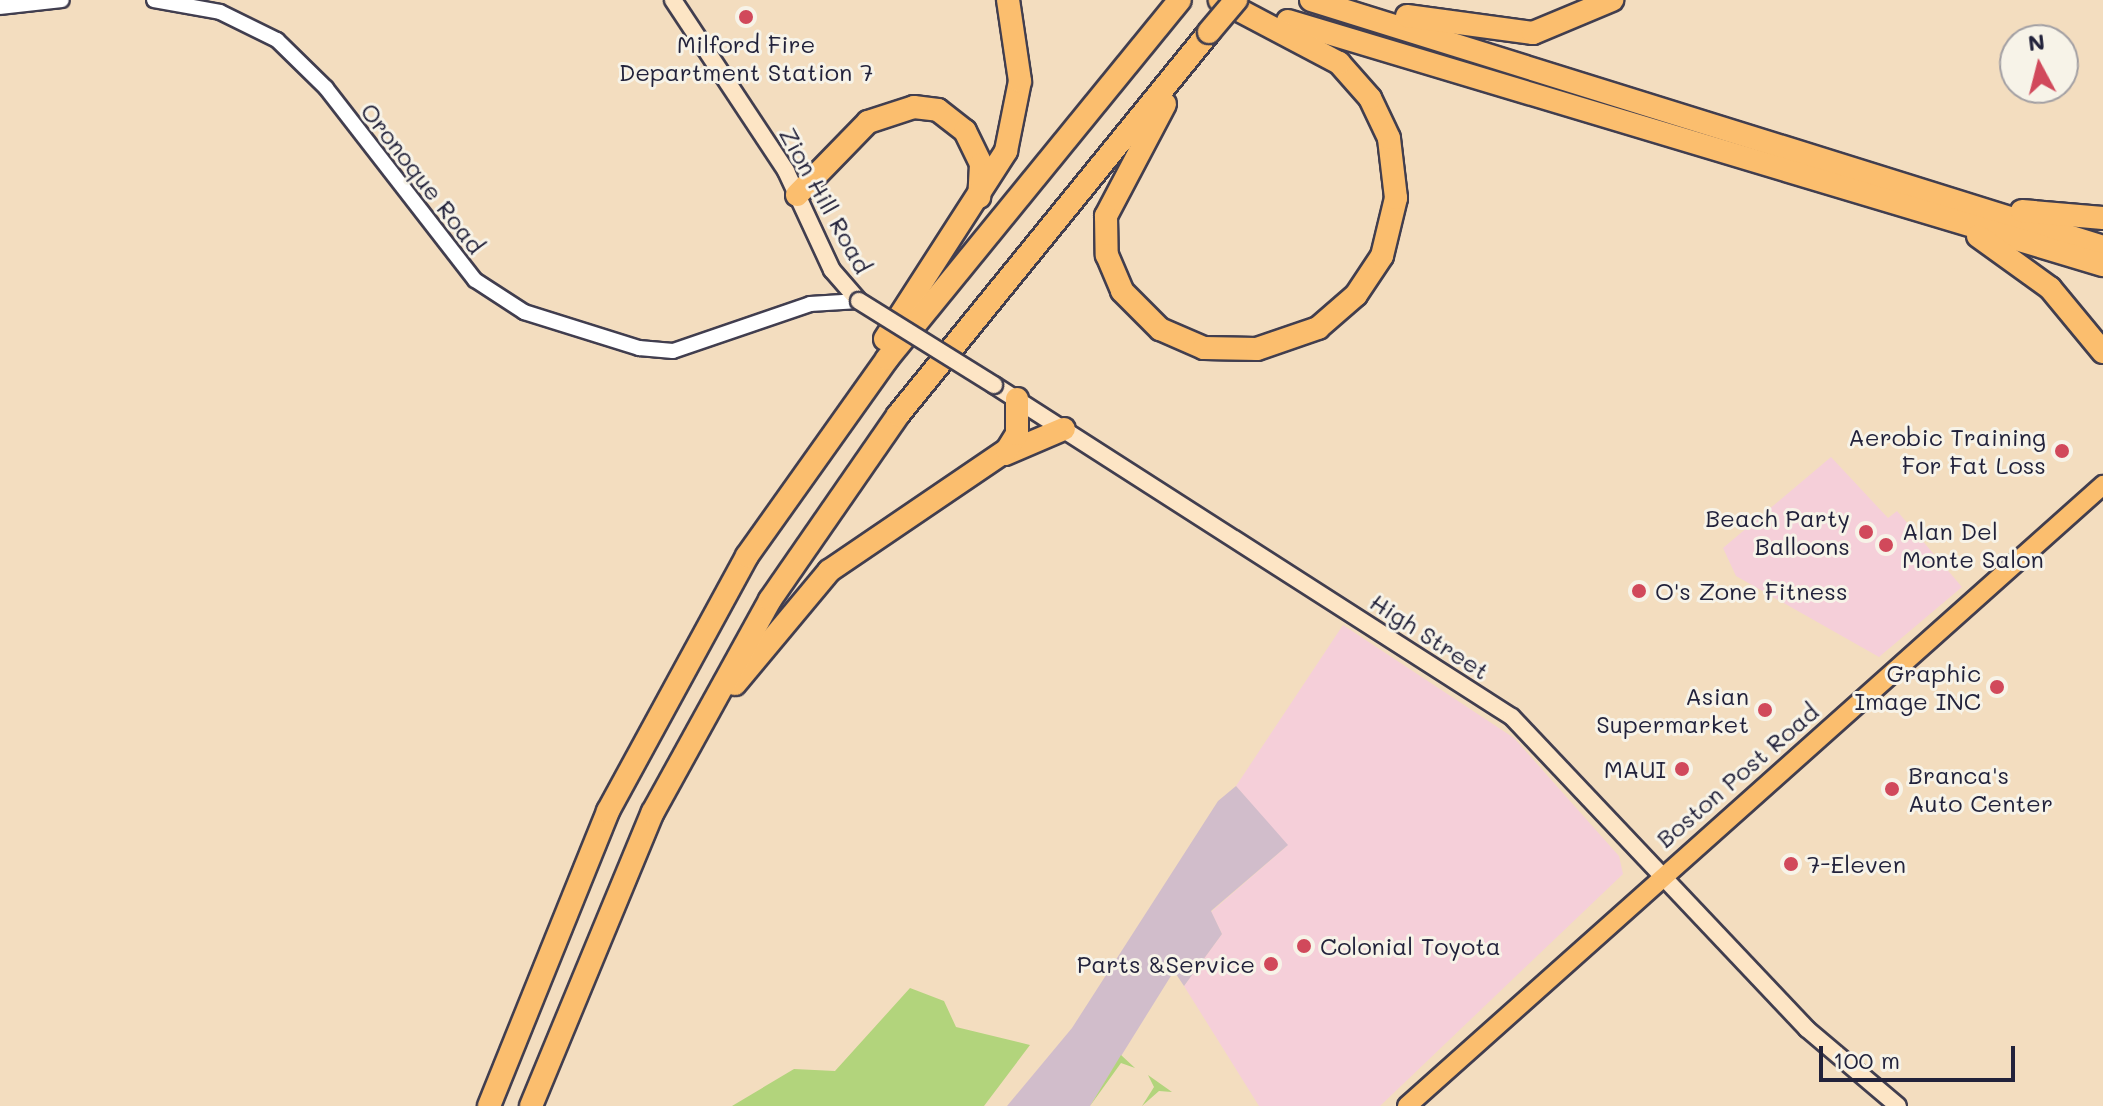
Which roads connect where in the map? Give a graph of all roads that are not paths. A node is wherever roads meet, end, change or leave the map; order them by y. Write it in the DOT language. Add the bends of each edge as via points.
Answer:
graph roads {
  1 [pos="62,0"];
  2 [pos="154,0"];
  3 [pos="673,0"];
  4 [pos="1008,0"];
  5 [pos="1220,0"];
  6 [pos="1236,0"];
  7 [pos="1311,0"];
  8 [pos="1339,0"];
  9 [pos="1612,0"];
  10 [pos="0,7"];
  11 [pos="1174,8"];
  12 [pos="1209,32"];
  13 [pos="1898,194"];
  14 [pos="797,195"];
  15 [pos="978,202"];
  16 [pos="2103,218"];
  17 [pos="2102,256"];
  18 [pos="859,301"];
  19 [pos="2103,352"];
  20 [pos="1017,399"];
  21 [pos="1064,429"];
  22 [pos="996,458"];
  23 [pos="800,476"];
  24 [pos="2103,485"];
  25 [pos="674,770"];
  26 [pos="1659,875"];
  27 [pos="489,1106"];
  28 [pos="531,1106"];
  29 [pos="1407,1106"];
  30 [pos="1898,1106"];
  1 -- 10 [label="street"];
  2 -- 18 [label="street, Oronoque Road" via="220,12 277,40 326,88 475,280 524,312 619,343 673,351 810,304"];
  3 -- 14 [label="main road, Zion Hill Road"];
  4 -- 15 [label="highway" via="1019,53 1016,115 999,170"];
  5 -- 12 [label="highway" via="1311,44 1350,73 1383,123 1395,167 1394,218 1366,283 1318,328 1257,349 1204,348 1160,329 1122,291 1107,255 1104,229 1115,190"];
  5 -- 13 [label="highway"];
  6 -- 12 [label="highway, bridge"];
  7 -- 13 [label="highway"];
  8 -- 9 [label="highway" via="1517,34 1564,26"];
  11 -- 23 [label="highway"];
  12 -- 25 [label="highway" via="864,460 770,600"];
  13 -- 16 [label="highway"];
  13 -- 17 [label="highway"];
  13 -- 19 [label="highway" via="2008,256 2050,288"];
  14 -- 15 [label="highway" via="868,122 914,107 948,115 972,141 981,164"];
  14 -- 18 [label="main road, Zion Hill Road" via="827,263"];
  15 -- 23 [label="highway"];
  18 -- 20 [label="main road, High Street, bridge"];
  20 -- 21 [label="main road, High Street"];
  20 -- 22 [label="highway" via="1017,434"];
  21 -- 22 [label="highway"];
  21 -- 26 [label="main road, High Street" via="1512,717"];
  22 -- 25 [label="highway" via="868,540 820,579 769,637"];
  23 -- 27 [label="highway" via="721,598 636,753"];
  24 -- 26 [label="main road, Boston Post Road"];
  25 -- 28 [label="highway" via="613,899"];
  26 -- 29 [label="main road, Boston Post Road"];
  26 -- 30 [label="main road, High Street" via="1807,1029"];
}
